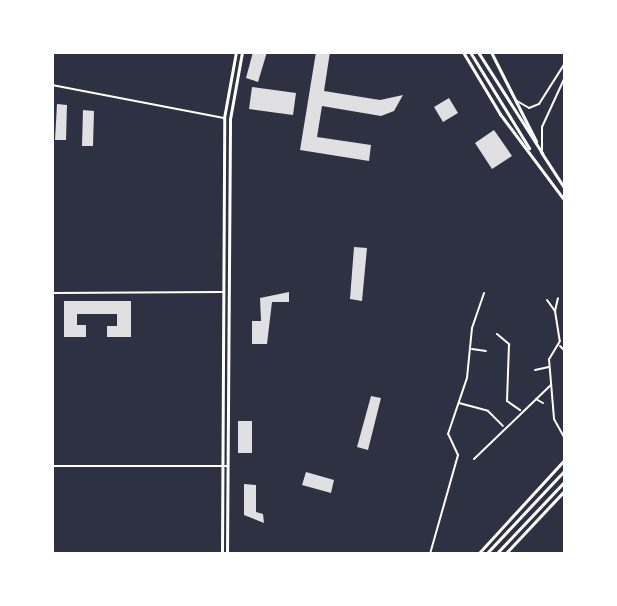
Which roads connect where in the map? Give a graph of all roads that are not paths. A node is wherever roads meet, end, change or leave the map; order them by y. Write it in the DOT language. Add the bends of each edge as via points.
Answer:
graph roads {
  1 [pos="236,52"];
  2 [pos="242,52"];
  3 [pos="463,52"];
  4 [pos="470,52"];
  5 [pos="478,52"];
  6 [pos="491,52"];
  7 [pos="565,63"];
  8 [pos="560,72"];
  9 [pos="565,75"];
  10 [pos="52,85"];
  11 [pos="517,101"];
  12 [pos="224,118"];
  13 [pos="529,148"];
  14 [pos="543,156"];
  15 [pos="565,189"];
  16 [pos="565,201"];
  17 [pos="222,292"];
  18 [pos="52,293"];
  19 [pos="484,293"];
  20 [pos="558,298"];
  21 [pos="547,300"];
  22 [pos="555,311"];
  23 [pos="497,334"];
  24 [pos="222,343"];
  25 [pos="229,343"];
  26 [pos="560,345"];
  27 [pos="470,349"];
  28 [pos="222,351"];
  29 [pos="229,351"];
  30 [pos="486,351"];
  31 [pos="565,351"];
  32 [pos="549,367"];
  33 [pos="535,370"];
  34 [pos="551,384"];
  35 [pos="535,398"];
  36 [pos="457,403"];
  37 [pos="543,403"];
  38 [pos="520,410"];
  39 [pos="503,426"];
  40 [pos="565,439"];
  41 [pos="474,459"];
  42 [pos="565,459"];
  43 [pos="52,466"];
  44 [pos="222,466"];
  45 [pos="228,466"];
  46 [pos="565,470"];
  47 [pos="565,481"];
  48 [pos="565,490"];
  49 [pos="225,554"];
  50 [pos="430,554"];
  51 [pos="478,554"];
  52 [pos="486,554"];
  53 [pos="496,554"];
  54 [pos="505,554"];
  1 -- 12 [label="main road"];
  2 -- 25 [label="main road" via="230,119"];
  3 -- 13 [label="main road" via="500,114"];
  4 -- 13 [label="main road"];
  5 -- 14 [label="main road"];
  6 -- 11 [label="main road"];
  7 -- 8 [label="street"];
  8 -- 9 [label="street"];
  8 -- 11 [label="street" via="536,106 526,108"];
  9 -- 14 [label="street" via="541,133"];
  10 -- 12 [label="street"];
  11 -- 14 [label="main road"];
  12 -- 17 [label="main road"];
  13 -- 16 [label="main road"];
  14 -- 15 [label="main road"];
  17 -- 18 [label="street"];
  17 -- 24 [label="main road"];
  19 -- 27 [label="street"];
  20 -- 22 [label="street"];
  21 -- 22 [label="street"];
  22 -- 26 [label="street"];
  23 -- 38 [label="street" via="509,344 507,401"];
  24 -- 25 [label="main road"];
  24 -- 28 [label="main road"];
  25 -- 29 [label="main road"];
  26 -- 31 [label="street"];
  26 -- 32 [label="street" via="551,353"];
  27 -- 30 [label="street"];
  27 -- 36 [label="street"];
  28 -- 29 [label="main road"];
  28 -- 44 [label="main road"];
  29 -- 45 [label="main road"];
  32 -- 33 [label="street"];
  32 -- 34 [label="street"];
  34 -- 35 [label="street"];
  34 -- 40 [label="street" via="556,427"];
  35 -- 37 [label="street"];
  35 -- 38 [label="street"];
  36 -- 39 [label="street" via="488,411"];
  36 -- 50 [label="street" via="448,434 458,455"];
  38 -- 39 [label="street"];
  39 -- 41 [label="street"];
  42 -- 51 [label="main road"];
  43 -- 44 [label="street"];
  44 -- 45 [label="street"];
  44 -- 49 [label="main road"];
  45 -- 49 [label="main road"];
  46 -- 52 [label="main road"];
  47 -- 53 [label="main road"];
  48 -- 54 [label="main road"];
}
